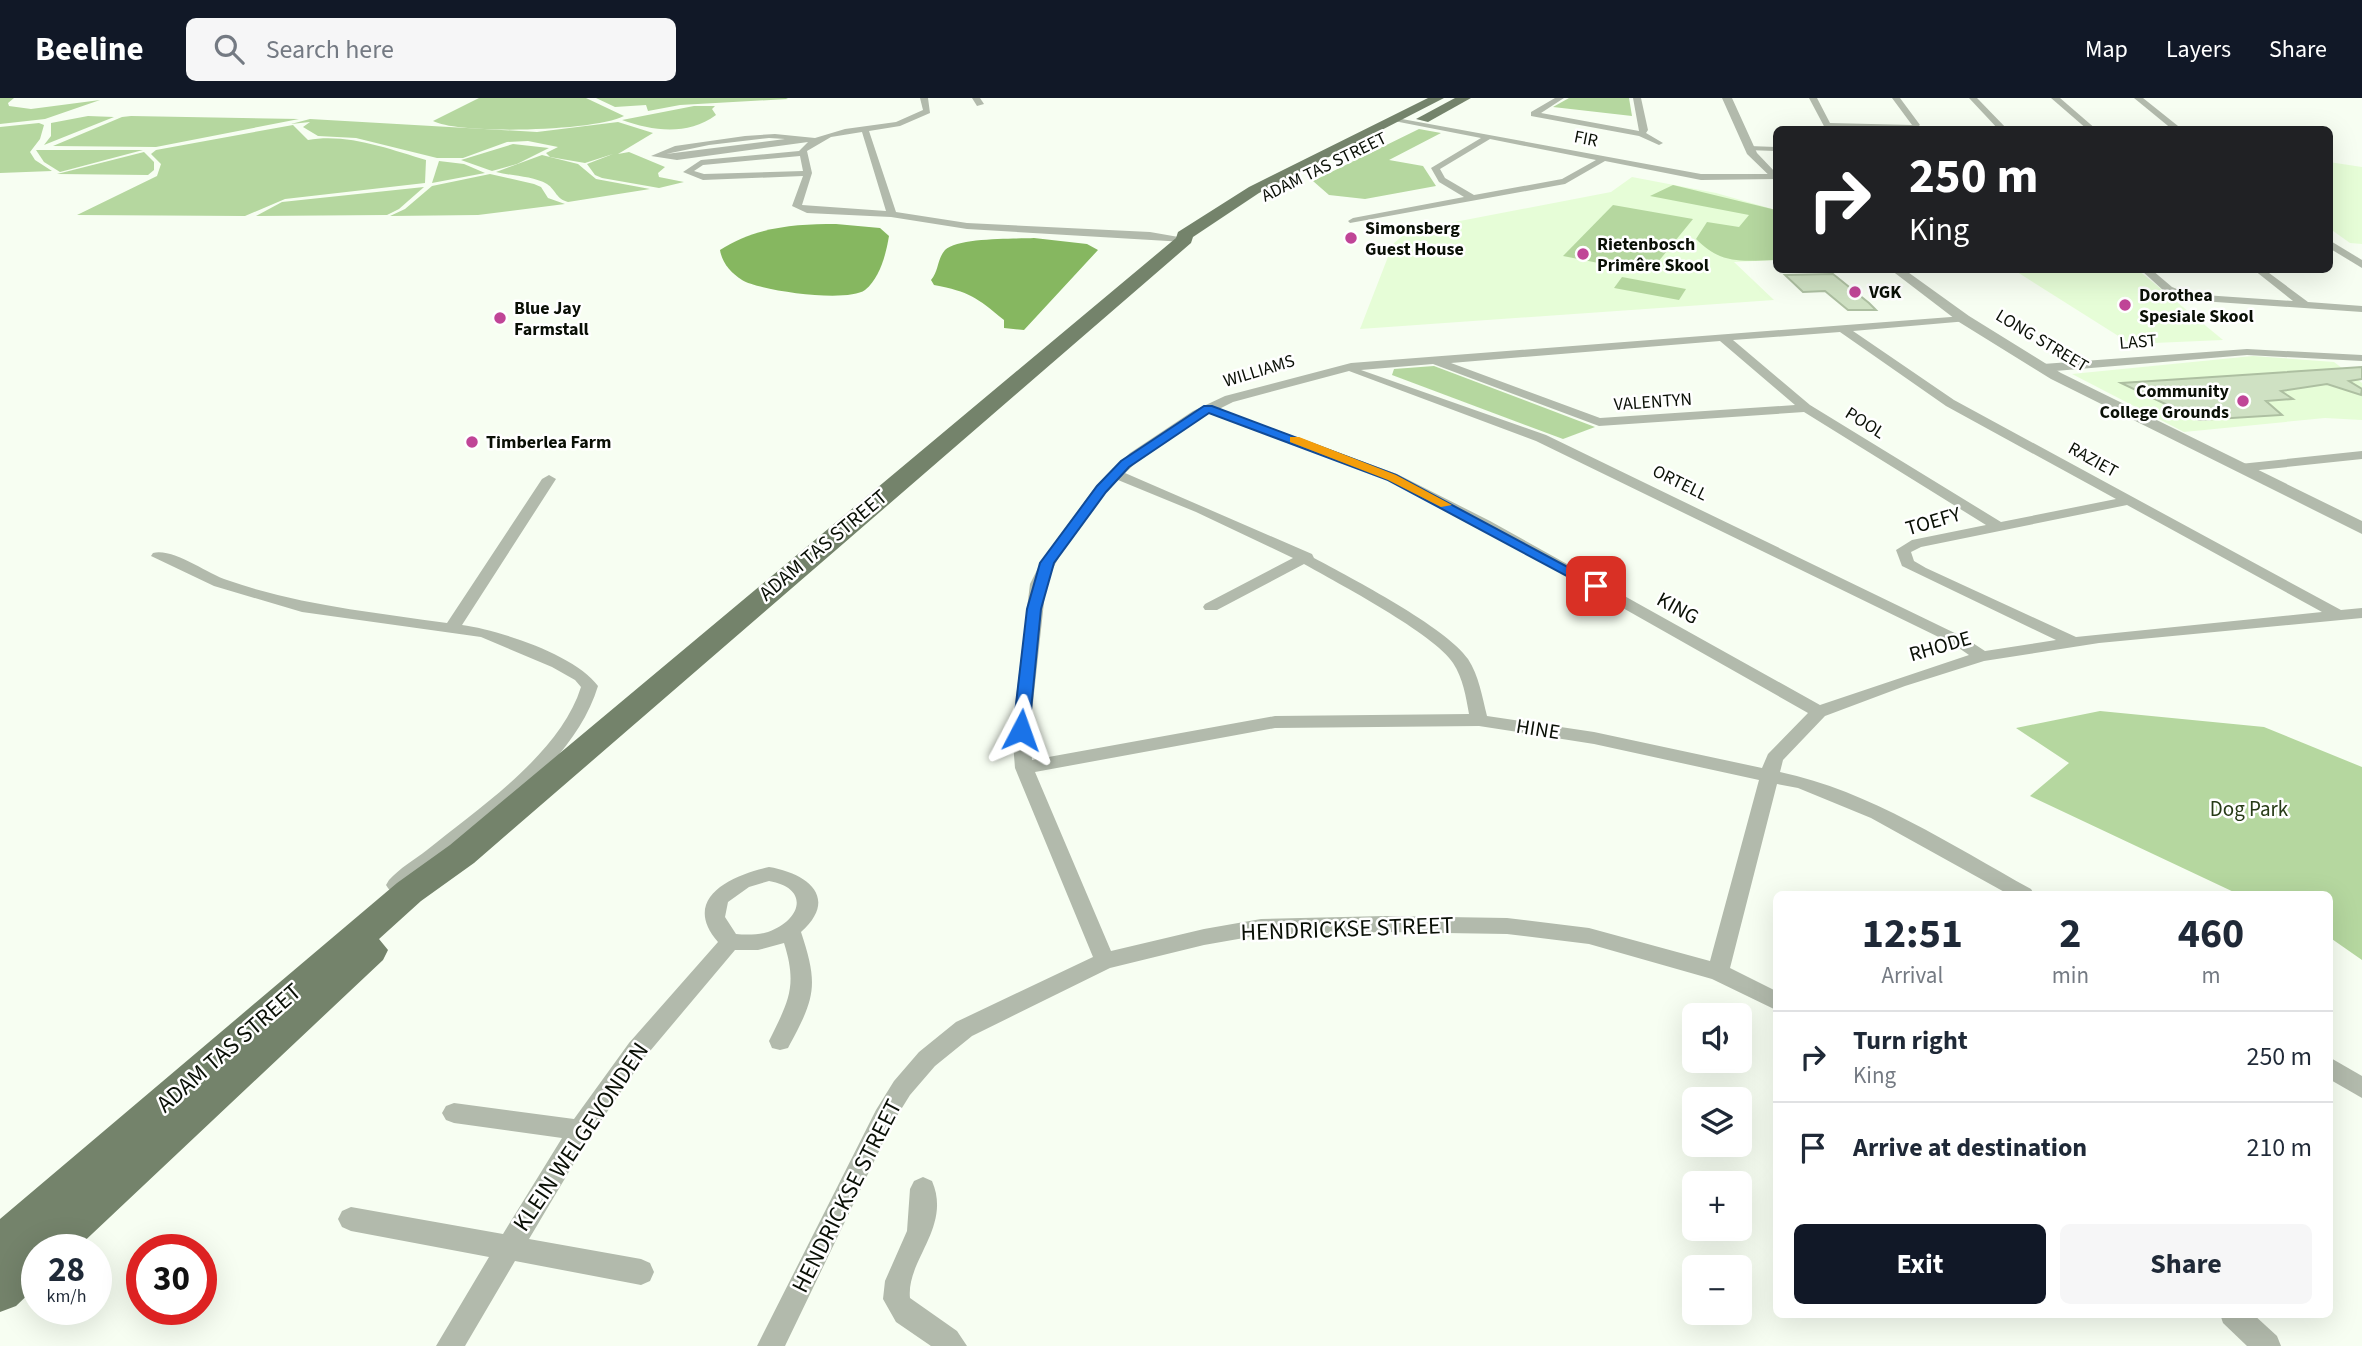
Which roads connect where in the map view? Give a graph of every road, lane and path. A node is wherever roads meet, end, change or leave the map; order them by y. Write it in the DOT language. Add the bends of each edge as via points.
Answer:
graph roads {
  1 [pos="924,98"];
  2 [pos="1438,98"];
  3 [pos="1465,98"];
  4 [pos="1560,98"];
  5 [pos="1637,98"];
  6 [pos="1727,98"];
  7 [pos="1813,98"];
  8 [pos="1896,98"];
  9 [pos="1973,98"];
  10 [pos="2055,98"];
  11 [pos="2138,98"];
  12 [pos="1394,119"];
  13 [pos="1415,123"];
  14 [pos="1828,126"];
  15 [pos="1915,126"];
  16 [pos="2000,126"];
  17 [pos="2088,126"];
  18 [pos="2174,126"];
  19 [pos="865,130"];
  20 [pos="1641,134"];
  21 [pos="1488,137"];
  22 [pos="802,139"];
  23 [pos="814,140"];
  24 [pos="1659,143"];
  25 [pos="1749,148"];
  26 [pos="1773,149"];
  27 [pos="805,153"];
  28 [pos="1603,159"];
  29 [pos="808,173"];
  30 [pos="1773,176"];
  31 [pos="1773,178"];
  32 [pos="1472,198"];
  33 [pos="892,214"];
  34 [pos="1353,220"];
  35 [pos="1185,239"];
  36 [pos="2333,246"];
  37 [pos="2333,256"];
  38 [pos="2350,257"];
  39 [pos="2362,265"];
  40 [pos="1901,273"];
  41 [pos="2149,273"];
  42 [pos="2263,273"];
  43 [pos="2308,307"];
  44 [pos="2362,309"];
  45 [pos="1964,319"];
  46 [pos="1841,328"];
  47 [pos="1722,337"];
  48 [pos="2345,357"];
  49 [pos="2362,358"];
  50 [pos="1430,359"];
  51 [pos="1351,367"];
  52 [pos="2043,368"];
  53 [pos="2362,370"];
  54 [pos="1806,408"];
  55 [pos="1208,409"];
  56 [pos="2362,455"];
  57 [pos="2240,468"];
  58 [pos="1115,475"];
  59 [pos="549,479"];
  60 [pos="2128,501"];
  61 [pos="1998,526"];
  62 [pos="2362,528"];
  63 [pos="158,556"];
  64 [pos="1307,557"];
  65 [pos="1211,607"];
  66 [pos="2362,612"];
  67 [pos="2335,613"];
  68 [pos="452,628"];
  69 [pos="2074,642"];
  70 [pos="1982,656"];
  71 [pos="1819,712"];
  72 [pos="1479,720"];
  73 [pos="1024,768"];
  74 [pos="1771,775"];
  75 [pos="2019,891"];
  76 [pos="415,895"];
  77 [pos="790,930"];
  78 [pos="730,942"];
  79 [pos="1105,961"];
  80 [pos="1718,972"];
  81 [pos="1773,1000"];
  82 [pos="780,1041"];
  83 [pos="2333,1070"];
  84 [pos="2362,1088"];
  85 [pos="454,1113"];
  86 [pos="580,1130"];
  87 [pos="923,1189"];
  88 [pos="351,1219"];
  89 [pos="61,1234"];
  90 [pos="0,1247"];
  91 [pos="509,1247"];
  92 [pos="21,1271"];
  93 [pos="641,1272"];
  94 [pos="0,1290"];
  95 [pos="2237,1318"];
  96 [pos="450,1346"];
  97 [pos="771,1346"];
  98 [pos="953,1346"];
  99 [pos="2266,1346"];
  1 -- 19 [label="street" via="927,111 922,115"];
  2 -- 12 [label="main road, ADAM TAS STREET"];
  3 -- 13 [label="main road, ADAM TAS STREET"];
  4 -- 20 [label="street" via="1534,114"];
  5 -- 20 [label="street"];
  6 -- 25 [label="street"];
  7 -- 14 [label="street"];
  8 -- 15 [label="street"];
  9 -- 16 [label="street"];
  10 -- 17 [label="street"];
  11 -- 18 [label="street"];
  12 -- 13 [label="street, FIR"];
  12 -- 35 [label="main road, ADAM TAS STREET" via="1254,190 1184,235"];
  13 -- 21 [label="street, FIR"];
  13 -- 35 [label="main road, ADAM TAS STREET"];
  19 -- 23 [label="street"];
  19 -- 33 [label="street"];
  20 -- 24 [label="street"];
  21 -- 28 [label="street, FIR"];
  21 -- 32 [label="street" via="1435,168 1442,180"];
  22 -- 22 [label="street" via="754,137 655,156 677,157"];
  22 -- 23 [label="street"];
  23 -- 27 [label="street"];
  25 -- 26 [label="street"];
  25 -- 30 [label="street"];
  27 -- 29 [label="street"];
  27 -- 29 [label="street" via="701,163 687,172 703,177"];
  28 -- 31 [label="street, FIR" via="1701,177"];
  28 -- 32 [label="street" via="1565,181"];
  29 -- 33 [label="street" via="797,203 801,208"];
  32 -- 34 [label="street"];
  33 -- 35 [label="street" via="939,224 1113,231"];
  35 -- 76 [label="main road, ADAM TAS STREET"];
  36 -- 38 [label="street"];
  37 -- 38 [label="street"];
  38 -- 39 [label="street"];
  40 -- 45 [label="street, LONG STREET"];
  41 -- 43 [label="street" via="2168,289 2188,297"];
  42 -- 43 [label="street"];
  43 -- 44 [label="street"];
  45 -- 46 [label="street, WILLIAMS"];
  45 -- 52 [label="street, LONG STREET"];
  46 -- 47 [label="street, WILLIAMS"];
  46 -- 60 [label="street, RAZIET" via="1950,403"];
  47 -- 50 [label="street, WILLIAMS"];
  47 -- 54 [label="street, POOL"];
  48 -- 49 [label="street, LAST"];
  48 -- 52 [label="street, LAST" via="2246,352"];
  48 -- 53 [label="street"];
  50 -- 51 [label="street, WILLIAMS"];
  50 -- 54 [label="street, VALENTYN" via="1598,422"];
  51 -- 55 [label="street, WILLIAMS" via="1273,385"];
  51 -- 70 [label="street, ORTELL" via="1541,439 1959,640"];
  52 -- 57 [label="street, LONG STREET"];
  54 -- 61 [label="street, POOL"];
  55 -- 58 [label="street, WILLIAMS" via="1135,456"];
  55 -- 71 [label="street, KING" via="1392,477 1485,524"];
  56 -- 57 [label="street"];
  57 -- 62 [label="street, LONG STREET"];
  58 -- 64 [label="street" via="1232,521"];
  58 -- 73 [label="street, WILLIAMS" via="1047,563 1038,584 1024,685"];
  59 -- 68 [label="street"];
  60 -- 61 [label="street, TOEFY"];
  60 -- 67 [label="street, RAZIET"];
  61 -- 69 [label="street, TOEFY" via="1917,543 1903,550 1902,556 1921,571"];
  63 -- 68 [label="street" via="219,583 292,605"];
  64 -- 65 [label="street"];
  64 -- 72 [label="street" via="1456,654 1467,672"];
  66 -- 67 [label="street, RHODE"];
  67 -- 69 [label="street, RHODE"];
  68 -- 76 [label="street" via="484,633 558,663 590,686 589,699 564,734 503,797 396,885"];
  69 -- 70 [label="street, RHODE"];
  70 -- 71 [label="street, RHODE"];
  71 -- 74 [label="street, RHODE" via="1774,758"];
  72 -- 73 [label="street, HINE" via="1275,722"];
  72 -- 74 [label="street, HINE" via="1594,738"];
  73 -- 79 [label="street, WILLIAMS"];
  74 -- 75 [label="street, HINE" via="1866,807"];
  74 -- 80 [label="street, RHODE"];
  76 -- 89 [label="main road, ADAM TAS STREET" via="323,995"];
  76 -- 90 [label="main road, ADAM TAS STREET"];
  77 -- 78 [label="street" via="759,942"];
  77 -- 78 [label="street" via="807,908 804,887 783,874 754,876 727,890 714,912 714,922"];
  77 -- 82 [label="street" via="803,970 803,993"];
  78 -- 86 [label="street, KLEIN WELGEVONDEN" via="637,1049"];
  79 -- 80 [label="street, HENDRICKSE STREET" via="1261,927 1385,923 1507,926 1589,936"];
  79 -- 97 [label="street, HENDRICKSE STREET" via="964,1029 910,1079 884,1117"];
  80 -- 81 [label="street, HENDRICKSE STREET"];
  83 -- 84 [label="street"];
  85 -- 86 [label="street"];
  86 -- 91 [label="street, KLEIN WELGEVONDEN"];
  87 -- 98 [label="street" via="918,1237 898,1279 897,1296 901,1308"];
  88 -- 91 [label="street"];
  91 -- 93 [label="street"];
  91 -- 96 [label="street, KLEIN WELGEVONDEN"];
  92 -- 94 [label="main road"];
  95 -- 99 [label="street"];
}
